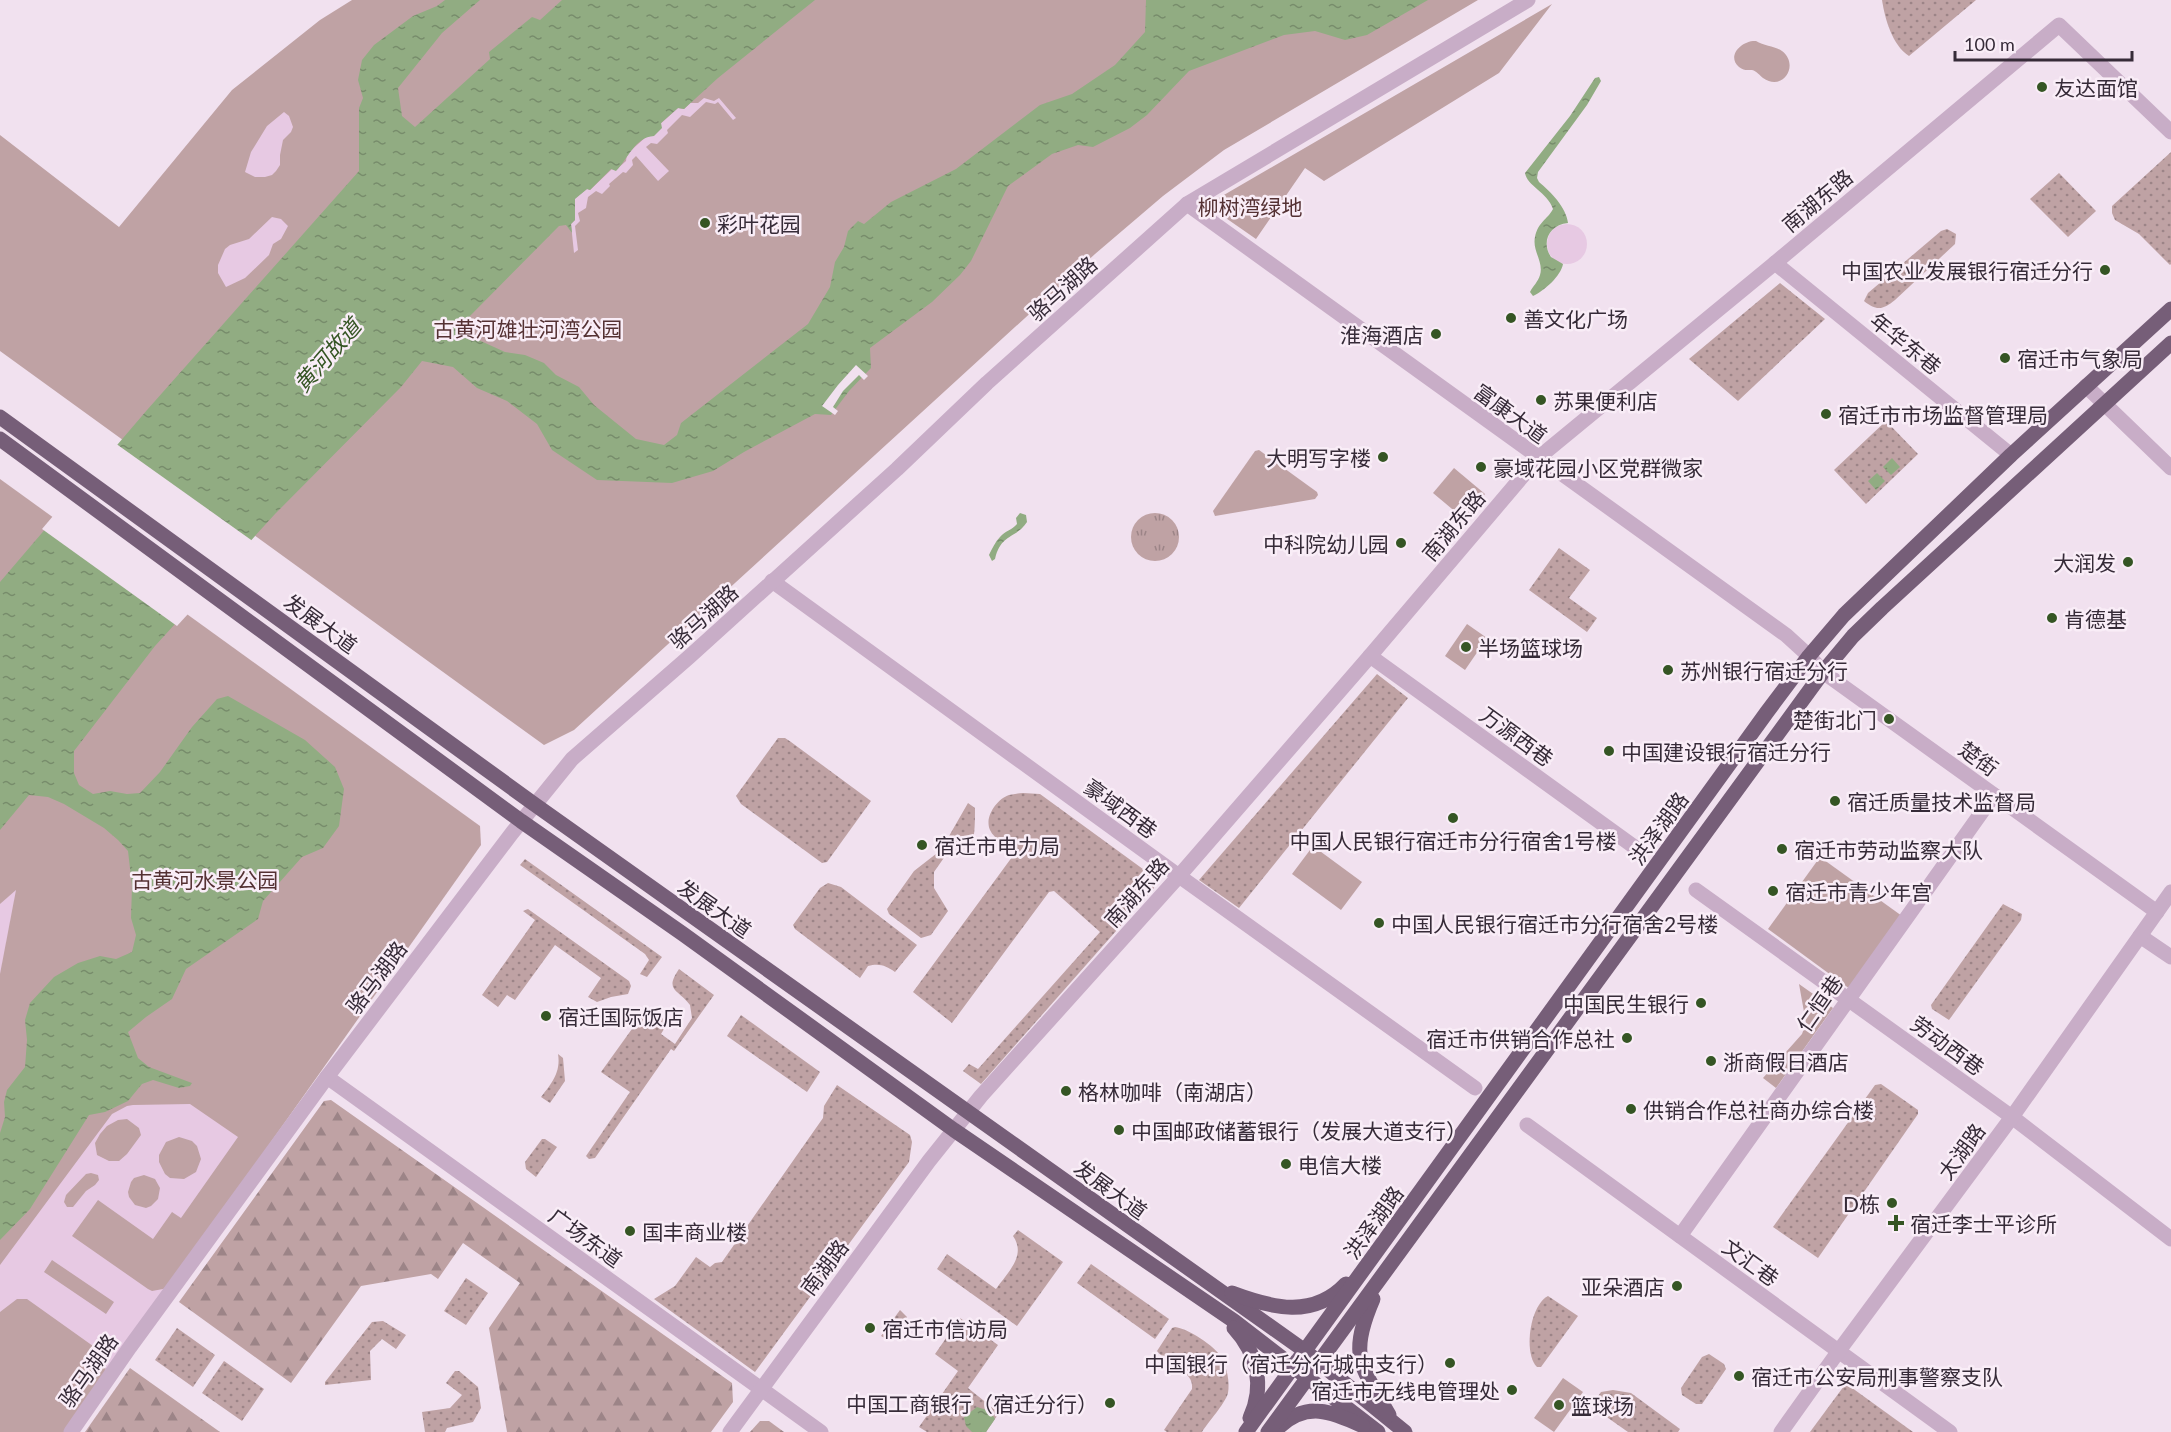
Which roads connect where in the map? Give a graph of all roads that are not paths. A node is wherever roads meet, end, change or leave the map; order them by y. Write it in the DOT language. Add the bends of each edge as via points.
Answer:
graph roads {
  1 [pos="1528,0"];
  2 [pos="2171,132"];
  3 [pos="1187,204"];
  4 [pos="1775,263"];
  5 [pos="2171,309"];
  6 [pos="2171,343"];
  7 [pos="2086,386"];
  8 [pos="2104,406"];
  9 [pos="0,417"];
  10 [pos="0,439"];
  11 [pos="2011,455"];
  12 [pos="1538,458"];
  13 [pos="2171,468"];
  14 [pos="772,581"];
  15 [pos="1370,656"];
  16 [pos="1809,656"];
  17 [pos="1823,672"];
  18 [pos="1994,795"];
  19 [pos="534,804"];
  20 [pos="521,821"];
  21 [pos="1641,851"];
  22 [pos="1179,876"];
  23 [pos="1696,890"];
  24 [pos="2171,892"];
  25 [pos="2157,912"];
  26 [pos="2140,936"];
  27 [pos="2171,957"];
  28 [pos="1848,998"];
  29 [pos="327,1077"];
  30 [pos="1475,1088"];
  31 [pos="968,1112"];
  32 [pos="2012,1117"];
  33 [pos="1527,1125"];
  34 [pos="954,1130"];
  35 [pos="1680,1236"];
  36 [pos="2171,1239"];
  37 [pos="1382,1244"];
  38 [pos="1398,1253"];
  39 [pos="1210,1285"];
  40 [pos="1200,1298"];
  41 [pos="1305,1351"];
  42 [pos="1838,1352"];
  43 [pos="1320,1362"];
  44 [pos="1294,1366"];
  45 [pos="1308,1378"];
  46 [pos="761,1388"];
  47 [pos="1399,1428"];
  48 [pos="71,1432"];
  49 [pos="730,1432"];
  50 [pos="821,1432"];
  51 [pos="1245,1432"];
  52 [pos="1268,1432"];
  53 [pos="1274,1432"];
  54 [pos="1377,1432"];
  55 [pos="1781,1432"];
  56 [pos="1950,1432"];
  1 -- 3 [label="street, 骆马湖路"];
  2 -- 4 [label="street, 南湖东路" via="2060,25"];
  3 -- 12 [label="street, 富康大道"];
  3 -- 14 [label="street, 骆马湖路"];
  4 -- 11 [label="street, 年华东巷"];
  4 -- 12 [label="street, 南湖东路"];
  5 -- 7 [label="main road, 洪泽湖路"];
  6 -- 8 [label="main road, 洪泽湖路"];
  7 -- 8 [label="street"];
  7 -- 11 [label="main road, 洪泽湖路"];
  8 -- 13 [label="street"];
  8 -- 17 [label="main road, 洪泽湖路" via="1875,615"];
  9 -- 19 [label="main road, 发展大道"];
  10 -- 20 [label="main road, 发展大道"];
  11 -- 16 [label="main road, 洪泽湖路" via="1844,615"];
  12 -- 15 [label="street, 南湖东路"];
  12 -- 16 [label="street, 富康大道" via="1786,635"];
  14 -- 19 [label="street, 骆马湖路" via="572,759"];
  14 -- 22 [label="street, 豪域西巷"];
  15 -- 21 [label="street, 万源西巷"];
  15 -- 22 [label="street, 南湖东路"];
  16 -- 17 [label="street, 楚街"];
  16 -- 37 [label="main road, 洪泽湖路"];
  17 -- 18 [label="street, 楚街"];
  17 -- 38 [label="main road, 洪泽湖路"];
  18 -- 25 [label="street, 楚街"];
  18 -- 28 [label="street, 仁恒巷"];
  19 -- 20 [label="street, 骆马湖路"];
  19 -- 31 [label="main road, 发展大道"];
  20 -- 29 [label="street, 骆马湖路"];
  20 -- 34 [label="main road, 发展大道"];
  22 -- 30 [label="street, 豪域西巷"];
  22 -- 31 [label="street, 南湖东路"];
  23 -- 28 [label="street, 劳动西巷"];
  24 -- 25 [label="street, 太湖路"];
  25 -- 26 [label="street, 太湖路"];
  26 -- 27 [label="street"];
  26 -- 32 [label="street, 太湖路"];
  28 -- 32 [label="street, 劳动西巷"];
  28 -- 35 [label="street, 仁恒巷"];
  29 -- 46 [label="street, 广场东道"];
  29 -- 48 [label="street, 骆马湖路"];
  31 -- 34 [label="street, 南湖东路"];
  31 -- 39 [label="main road, 发展大道"];
  32 -- 36 [label="street, 劳动西巷"];
  32 -- 42 [label="street, 太湖路"];
  33 -- 35 [label="street, 文汇巷"];
  34 -- 40 [label="main road, 发展大道"];
  34 -- 46 [label="street, 南湖路"];
  35 -- 42 [label="street, 文汇巷"];
  37 -- 39 [label="main road" via="1339,1291 1313,1304 1281,1308"];
  37 -- 41 [label="main road, 洪泽湖路"];
  38 -- 43 [label="main road, 洪泽湖路"];
  38 -- 47 [label="main road" via="1374,1297 1359,1337 1364,1372"];
  39 -- 41 [label="main road, 发展大道"];
  40 -- 44 [label="main road, 发展大道"];
  40 -- 51 [label="main road" via="1246,1342 1255,1361 1257,1398"];
  41 -- 43 [label="main road, 发展大道"];
  41 -- 44 [label="main road, 洪泽湖路"];
  42 -- 55 [label="street, 太湖路"];
  42 -- 56 [label="street, 文汇巷"];
  43 -- 45 [label="main road, 洪泽湖路"];
  43 -- 47 [label="main road, 发展大道"];
  44 -- 45 [label="main road, 发展大道"];
  44 -- 51 [label="main road, 洪泽湖路"];
  45 -- 52 [label="main road, 洪泽湖路"];
  45 -- 54 [label="main road, 发展大道"];
  46 -- 49 [label="street, 南湖路"];
  46 -- 50 [label="street, 广场东道"];
  53 -- 54 [label="main road" via="1288,1419 1312,1410"];
}
